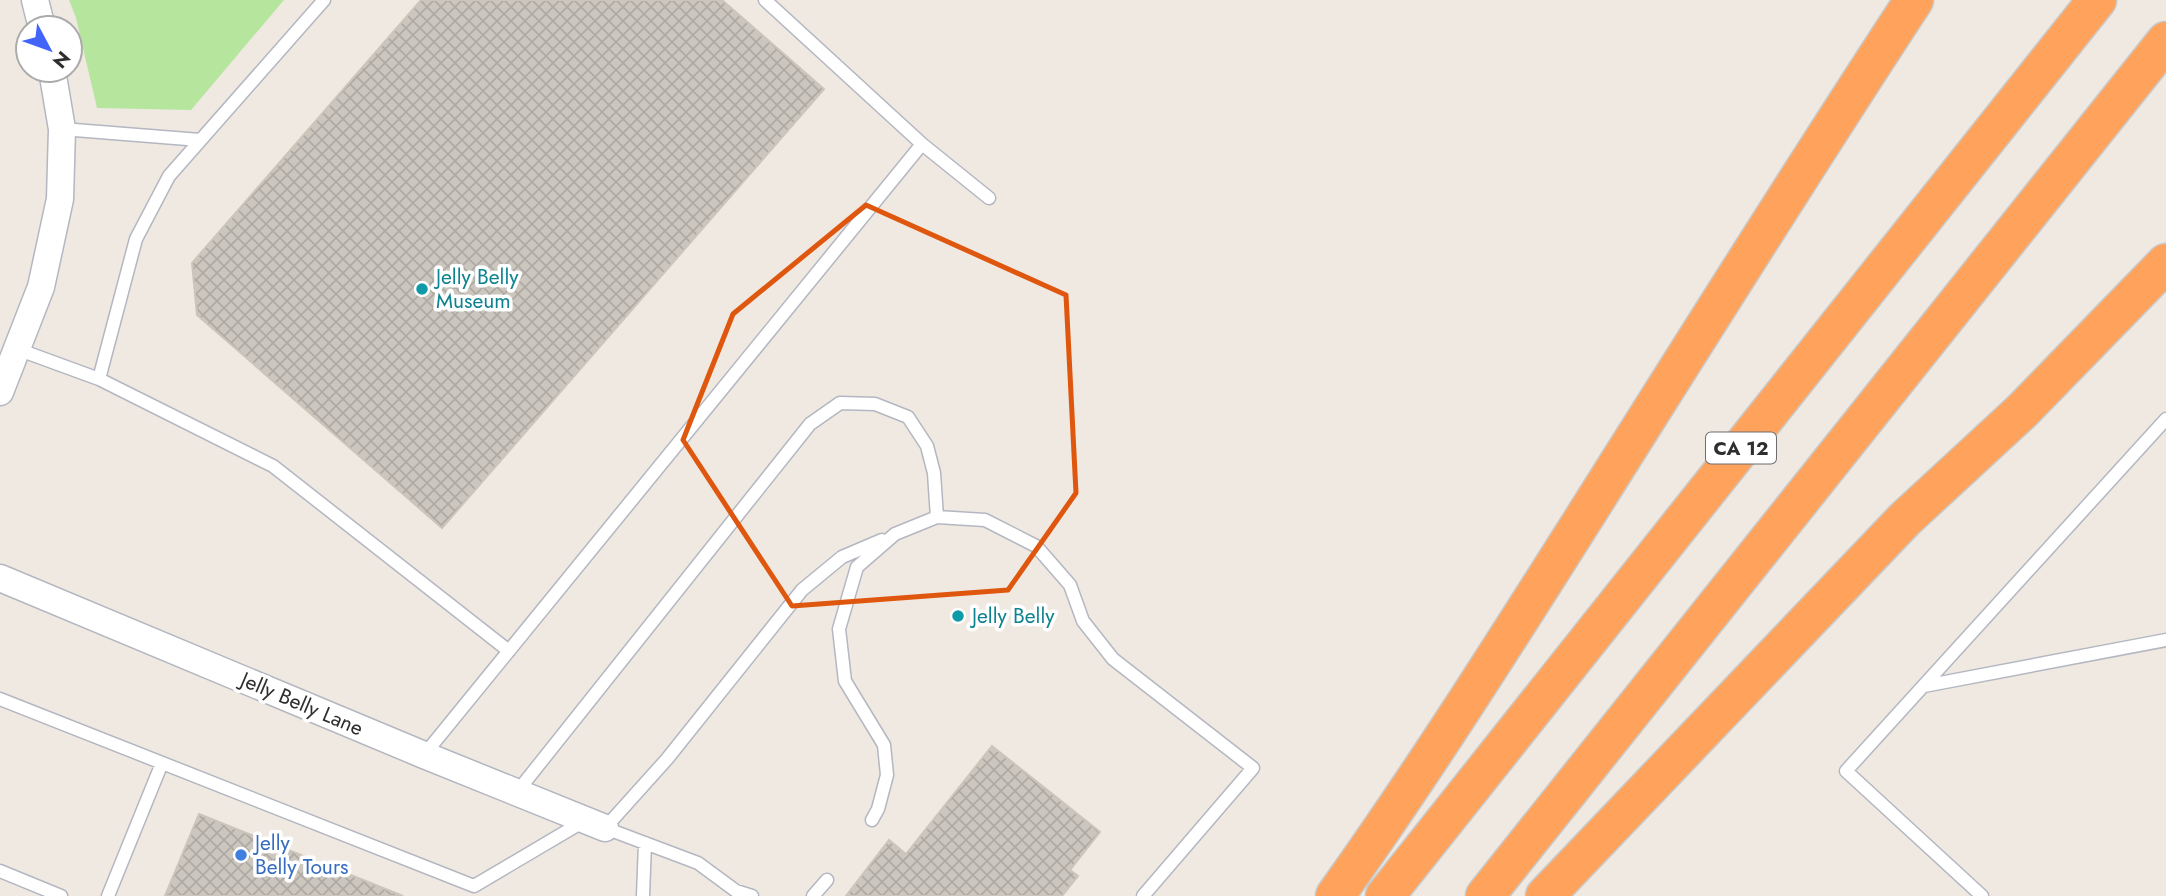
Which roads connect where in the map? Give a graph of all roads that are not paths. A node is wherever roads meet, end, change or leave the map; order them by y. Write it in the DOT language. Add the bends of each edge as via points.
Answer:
graph roads {
  1 [pos="324,0"];
  2 [pos="765,0"];
  3 [pos="1914,0"];
  4 [pos="2097,0"];
  5 [pos="2166,41"];
  6 [pos="54,84"];
  7 [pos="62,129"];
  8 [pos="200,140"];
  9 [pos="922,144"];
  10 [pos="989,198"];
  11 [pos="2166,263"];
  12 [pos="18,349"];
  13 [pos="99,379"];
  14 [pos="0,393"];
  15 [pos="2166,419"];
  16 [pos="2166,434"];
  17 [pos="2151,435"];
  18 [pos="937,517"];
  19 [pos="895,534"];
  20 [pos="0,578"];
  21 [pos="2166,640"];
  22 [pos="509,651"];
  23 [pos="1923,686"];
  24 [pos="0,699"];
  25 [pos="424,755"];
  26 [pos="162,763"];
  27 [pos="517,792"];
  28 [pos="872,820"];
  29 [pos="595,824"];
  30 [pos="645,843"];
  31 [pos="0,872"];
  32 [pos="827,880"];
  33 [pos="61,896"];
  34 [pos="108,896"];
  35 [pos="643,896"];
  36 [pos="752,896"];
  37 [pos="813,896"];
  38 [pos="1143,896"];
  39 [pos="1335,896"];
  40 [pos="1384,896"];
  41 [pos="1485,896"];
  42 [pos="1545,896"];
  43 [pos="1982,896"];
  1 -- 8 [label="lane"];
  2 -- 9 [label="lane"];
  3 -- 39 [label="highway" via="1491,665"];
  4 -- 40 [label="highway, CA 12"];
  5 -- 41 [label="highway"];
  6 -- 7 [label="street"];
  7 -- 8 [label="lane"];
  7 -- 12 [label="street" via="60,198 41,287"];
  8 -- 13 [label="lane" via="169,176 136,239"];
  9 -- 10 [label="lane"];
  9 -- 22 [label="lane"];
  11 -- 42 [label="highway" via="2022,411 1905,519"];
  12 -- 13 [label="lane"];
  12 -- 14 [label="street"];
  13 -- 22 [label="lane" via="272,466"];
  15 -- 17 [label="lane"];
  16 -- 17 [label="lane"];
  17 -- 23 [label="lane"];
  18 -- 19 [label="lane"];
  18 -- 27 [label="lane" via="927,446 908,417 875,404 840,403 810,424"];
  18 -- 38 [label="lane" via="985,520 1035,546 1070,585 1083,621 1113,659 1252,768"];
  19 -- 28 [label="lane" via="858,568 839,629 845,681 884,745 887,775"];
  19 -- 29 [label="lane" via="842,557 802,590 667,759"];
  20 -- 25 [label="street, Jelly Belly Lane"];
  21 -- 23 [label="lane"];
  22 -- 25 [label="lane"];
  23 -- 43 [label="lane" via="1846,771"];
  24 -- 26 [label="lane"];
  25 -- 27 [label="street, Jelly Belly Lane"];
  26 -- 29 [label="lane" via="474,886"];
  26 -- 34 [label="lane"];
  27 -- 29 [label="street, Jelly Belly Lane"];
  29 -- 30 [label="lane"];
  30 -- 35 [label="lane"];
  30 -- 36 [label="lane" via="698,863 736,891"];
  31 -- 33 [label="lane"];
  32 -- 37 [label="lane"];
}
